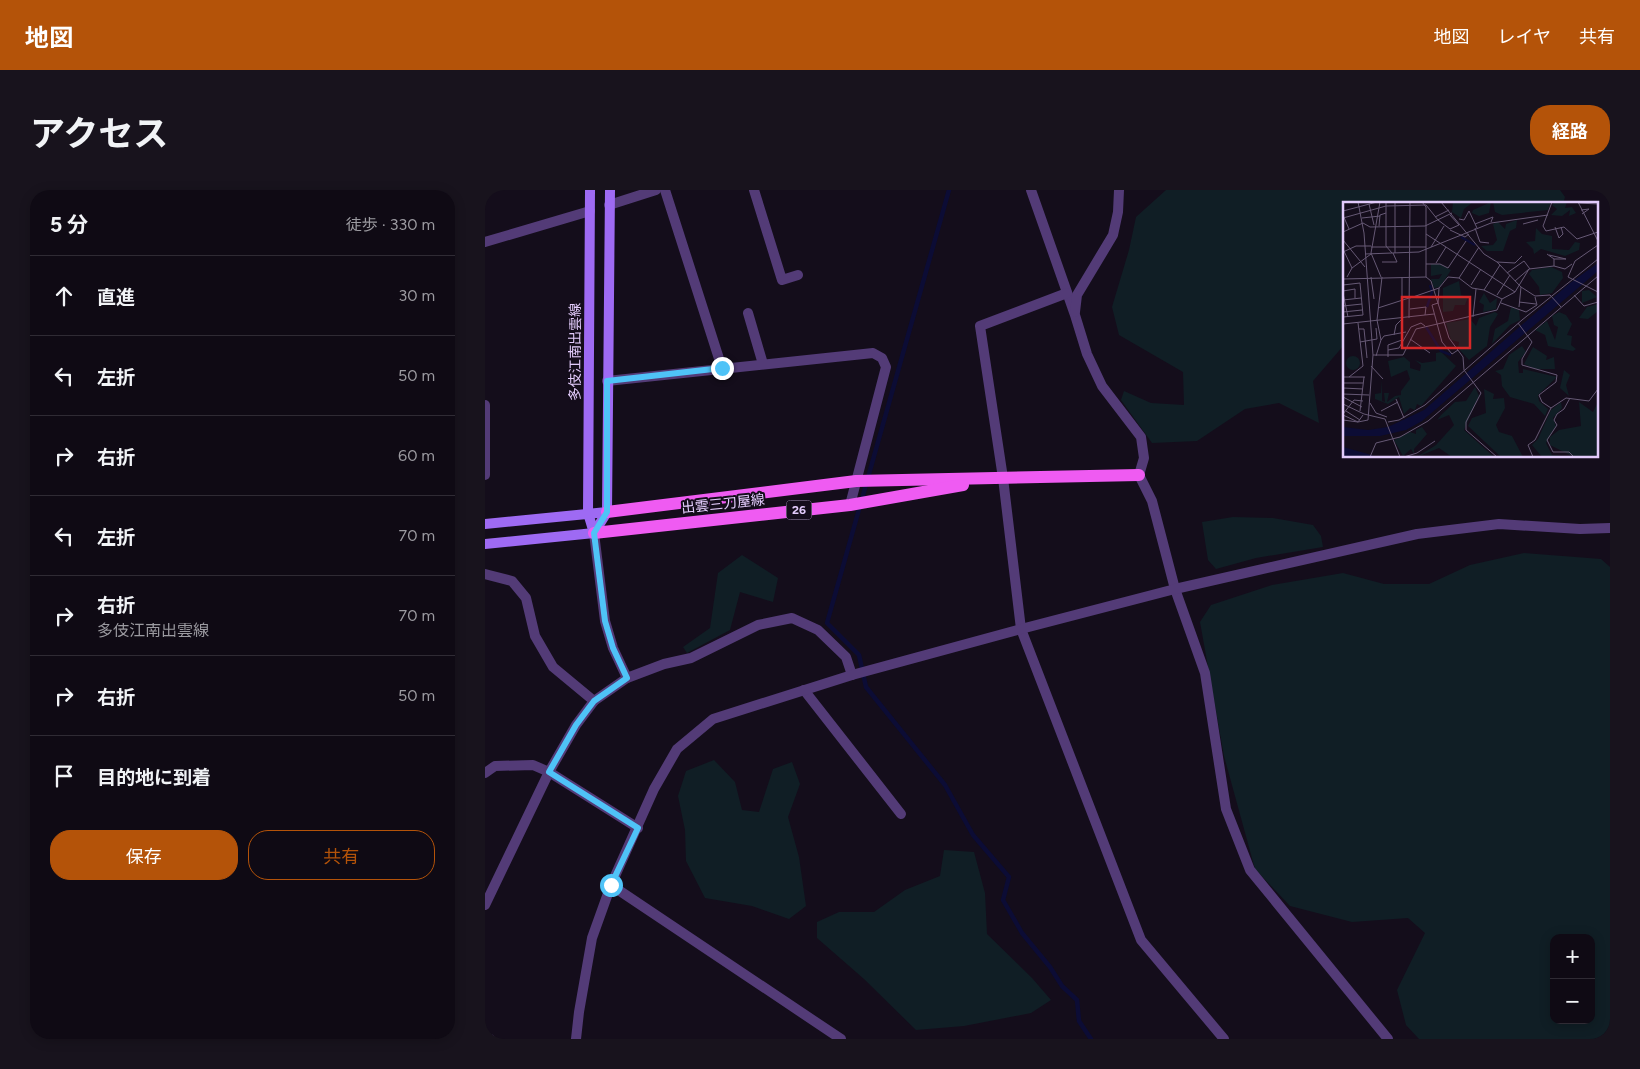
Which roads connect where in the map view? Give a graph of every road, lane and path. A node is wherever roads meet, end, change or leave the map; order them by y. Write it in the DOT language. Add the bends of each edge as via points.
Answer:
graph roads {
  1 [pos="590,190"];
  2 [pos="610,190"];
  3 [pos="656,190"];
  4 [pos="665,190"];
  5 [pos="754,190"];
  6 [pos="1031,190"];
  7 [pos="1119,190"];
  8 [pos="609,205"];
  9 [pos="590,211"];
  10 [pos="485,242"];
  11 [pos="798,275"];
  12 [pos="1067,293"];
  13 [pos="748,313"];
  14 [pos="1075,315"];
  15 [pos="763,364"];
  16 [pos="722,368"];
  17 [pos="607,381"];
  18 [pos="485,405"];
  19 [pos="485,475"];
  20 [pos="1139,475"];
  21 [pos="1003,478"];
  22 [pos="856,481"];
  23 [pos="850,505"];
  24 [pos="607,512"];
  25 [pos="588,513"];
  26 [pos="485,524"];
  27 [pos="1610,528"];
  28 [pos="594,533"];
  29 [pos="485,544"];
  30 [pos="485,574"];
  31 [pos="1175,589"];
  32 [pos="1021,629"];
  33 [pos="852,675"];
  34 [pos="627,678"];
  35 [pos="804,690"];
  36 [pos="594,701"];
  37 [pos="549,772"];
  38 [pos="485,774"];
  39 [pos="901,814"];
  40 [pos="638,828"];
  41 [pos="611,885"];
  42 [pos="485,905"];
  43 [pos="485,1036"];
  44 [pos="490,1039"];
  45 [pos="577,1039"];
  46 [pos="841,1039"];
  47 [pos="1223,1039"];
  48 [pos="1388,1039"];
  1 -- 9 [label="main road, 多伎江南出雲線"];
  2 -- 8 [label="main road"];
  3 -- 8 [label="street"];
  4 -- 16 [label="street"];
  5 -- 11 [label="street" via="782,280"];
  6 -- 12 [label="street"];
  7 -- 14 [label="street" via="1113,235 1077,295"];
  8 -- 17 [label="main road"];
  9 -- 10 [label="street"];
  9 -- 25 [label="main road, 多伎江南出雲線"];
  12 -- 14 [label="street"];
  12 -- 21 [label="street" via="981,326"];
  13 -- 15 [label="street"];
  14 -- 20 [label="street" via="1087,354 1102,386 1141,437 1144,458"];
  15 -- 16 [label="street"];
  15 -- 22 [label="street" via="873,353 882,358 886,367"];
  16 -- 17 [label="street"];
  17 -- 24 [label="main road"];
  18 -- 19 [label="street"];
  20 -- 21 [label="main road, 出雲三刀屋線 / 26"];
  20 -- 31 [label="street" via="1151,501"];
  21 -- 22 [label="main road, 出雲三刀屋線 / 26"];
  21 -- 23 [label="main road, 出雲三刀屋線 / 26"];
  21 -- 32 [label="street"];
  22 -- 23 [label="street"];
  22 -- 24 [label="main road, 出雲三刀屋線 / 26"];
  23 -- 28 [label="main road, 出雲三刀屋線 / 26"];
  24 -- 25 [label="main road"];
  24 -- 28 [label="main road"];
  25 -- 26 [label="main road"];
  25 -- 28 [label="main road, 多伎江南出雲線"];
  27 -- 31 [label="street" via="1499,524 1417,534"];
  28 -- 29 [label="main road"];
  28 -- 34 [label="street" via="605,621"];
  30 -- 36 [label="street" via="512,580 526,598 535,636 553,667"];
  31 -- 32 [label="street"];
  31 -- 48 [label="street" via="1205,673 1226,809 1249,870"];
  32 -- 33 [label="street"];
  32 -- 47 [label="street" via="1141,940"];
  33 -- 34 [label="street" via="846,657 832,643 818,630 792,618 758,626 691,658"];
  33 -- 35 [label="street"];
  34 -- 36 [label="street"];
  35 -- 39 [label="street"];
  35 -- 40 [label="street" via="713,719 677,749 654,789"];
  36 -- 37 [label="street"];
  37 -- 38 [label="street" via="533,765 523,765 495,766"];
  37 -- 40 [label="street"];
  37 -- 42 [label="street"];
  40 -- 41 [label="street"];
  41 -- 45 [label="street" via="592,938"];
  41 -- 46 [label="street"];
  43 -- 44 [label="street"];
}
